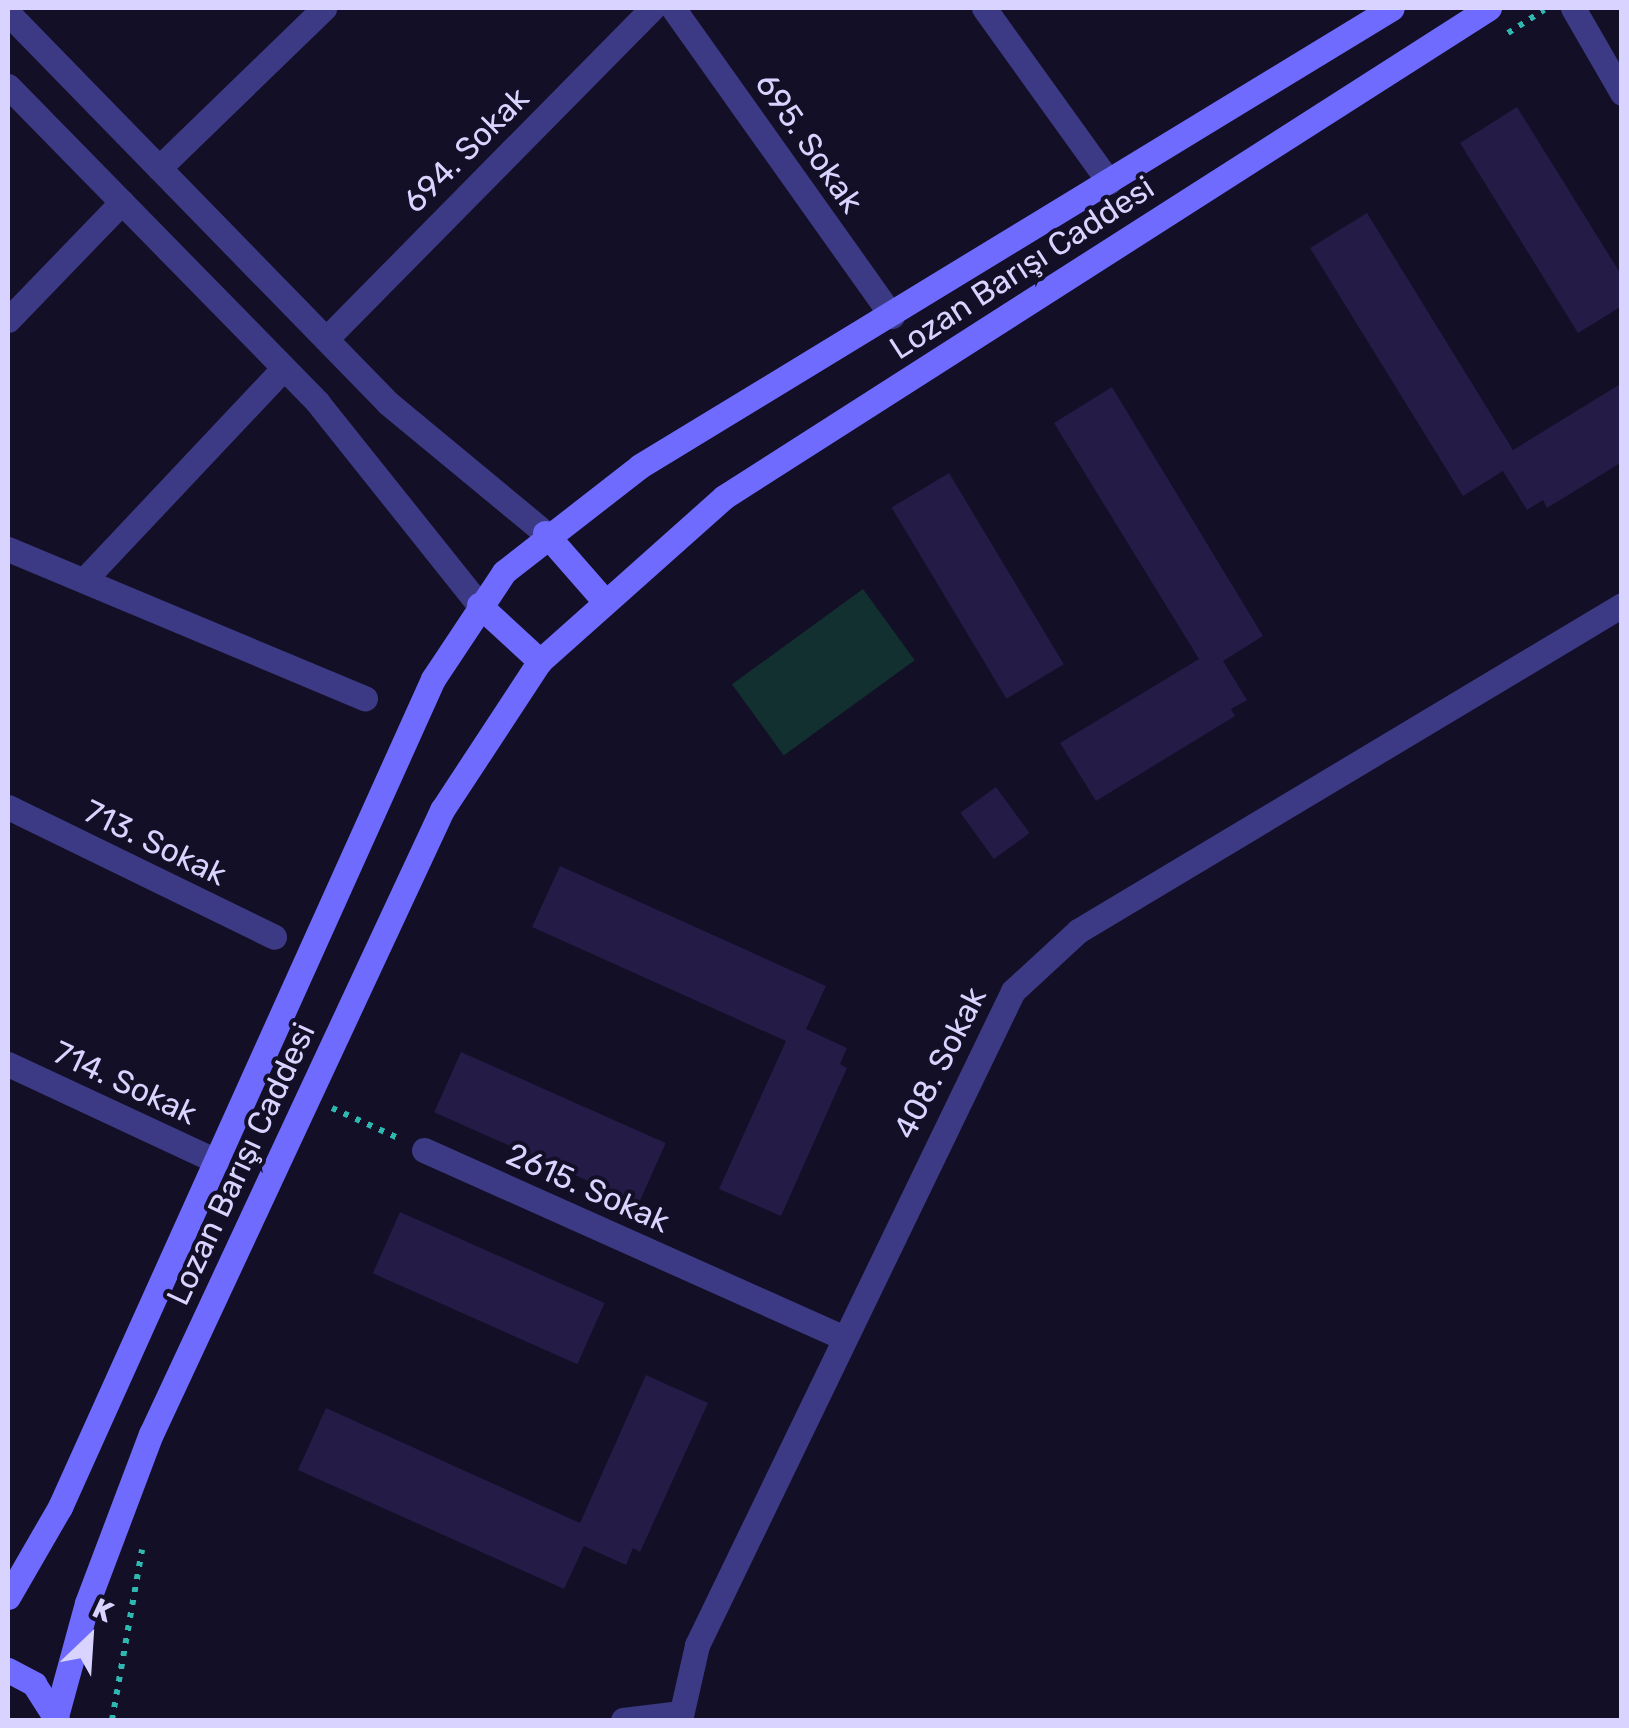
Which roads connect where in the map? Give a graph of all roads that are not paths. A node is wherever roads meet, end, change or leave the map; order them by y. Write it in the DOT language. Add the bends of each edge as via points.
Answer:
graph roads {
  1 [pos="324,8"];
  2 [pos="652,8"];
  3 [pos="673,8"];
  4 [pos="984,8"];
  5 [pos="1392,8"];
  6 [pos="1489,8"];
  7 [pos="1573,8"];
  8 [pos="8,14"];
  9 [pos="8,86"];
  10 [pos="1622,93"];
  11 [pos="159,168"];
  12 [pos="1109,182"];
  13 [pos="122,202"];
  14 [pos="892,316"];
  15 [pos="8,320"];
  16 [pos="326,339"];
  17 [pos="284,368"];
  18 [pos="546,533"];
  19 [pos="8,548"];
  20 [pos="85,579"];
  21 [pos="602,598"];
  22 [pos="479,605"];
  23 [pos="1622,605"];
  24 [pos="540,661"];
  25 [pos="365,698"];
  26 [pos="8,807"];
  27 [pos="274,936"];
  28 [pos="8,1064"];
  29 [pos="424,1150"];
  30 [pos="216,1161"];
  31 [pos="843,1337"];
  32 [pos="8,1597"];
  33 [pos="8,1670"];
  34 [pos="679,1717"];
  35 [pos="56,1720"];
  36 [pos="623,1720"];
  1 -- 11 [label="street"];
  2 -- 16 [label="street, 694. Sokak"];
  3 -- 14 [label="street, 695. Sokak"];
  4 -- 12 [label="street"];
  5 -- 12 [label="main road, Lozan Barışı Caddesi"];
  6 -- 21 [label="main road, Lozan Barışı Caddesi" via="724,497"];
  7 -- 10 [label="street"];
  8 -- 11 [label="street"];
  9 -- 13 [label="street"];
  11 -- 16 [label="street"];
  12 -- 14 [label="main road, Lozan Barışı Caddesi"];
  13 -- 15 [label="street"];
  13 -- 17 [label="street"];
  14 -- 18 [label="main road, Lozan Barışı Caddesi"];
  16 -- 18 [label="street" via="457,465"];
  17 -- 20 [label="street"];
  17 -- 22 [label="street"];
  18 -- 21 [label="main road"];
  18 -- 22 [label="main road, Lozan Barışı Caddesi"];
  19 -- 20 [label="street"];
  20 -- 25 [label="street"];
  21 -- 24 [label="main road, Lozan Barışı Caddesi"];
  22 -- 24 [label="main road"];
  22 -- 30 [label="main road, Lozan Barışı Caddesi" via="433,680"];
  23 -- 31 [label="street, 408. Sokak" via="1043,960 985,1036"];
  24 -- 35 [label="main road, Lozan Barışı Caddesi" via="442,810 150,1434 86,1603"];
  26 -- 27 [label="street, 713. Sokak"];
  28 -- 30 [label="street, 714. Sokak"];
  29 -- 31 [label="street, 2615. Sokak"];
  30 -- 32 [label="main road, Lozan Barışı Caddesi" via="60,1507"];
  31 -- 34 [label="street, 408. Sokak" via="697,1644"];
  33 -- 35 [label="main road, Lozan Barışı Caddesi" via="34,1684"];
  34 -- 36 [label="street"];
}
